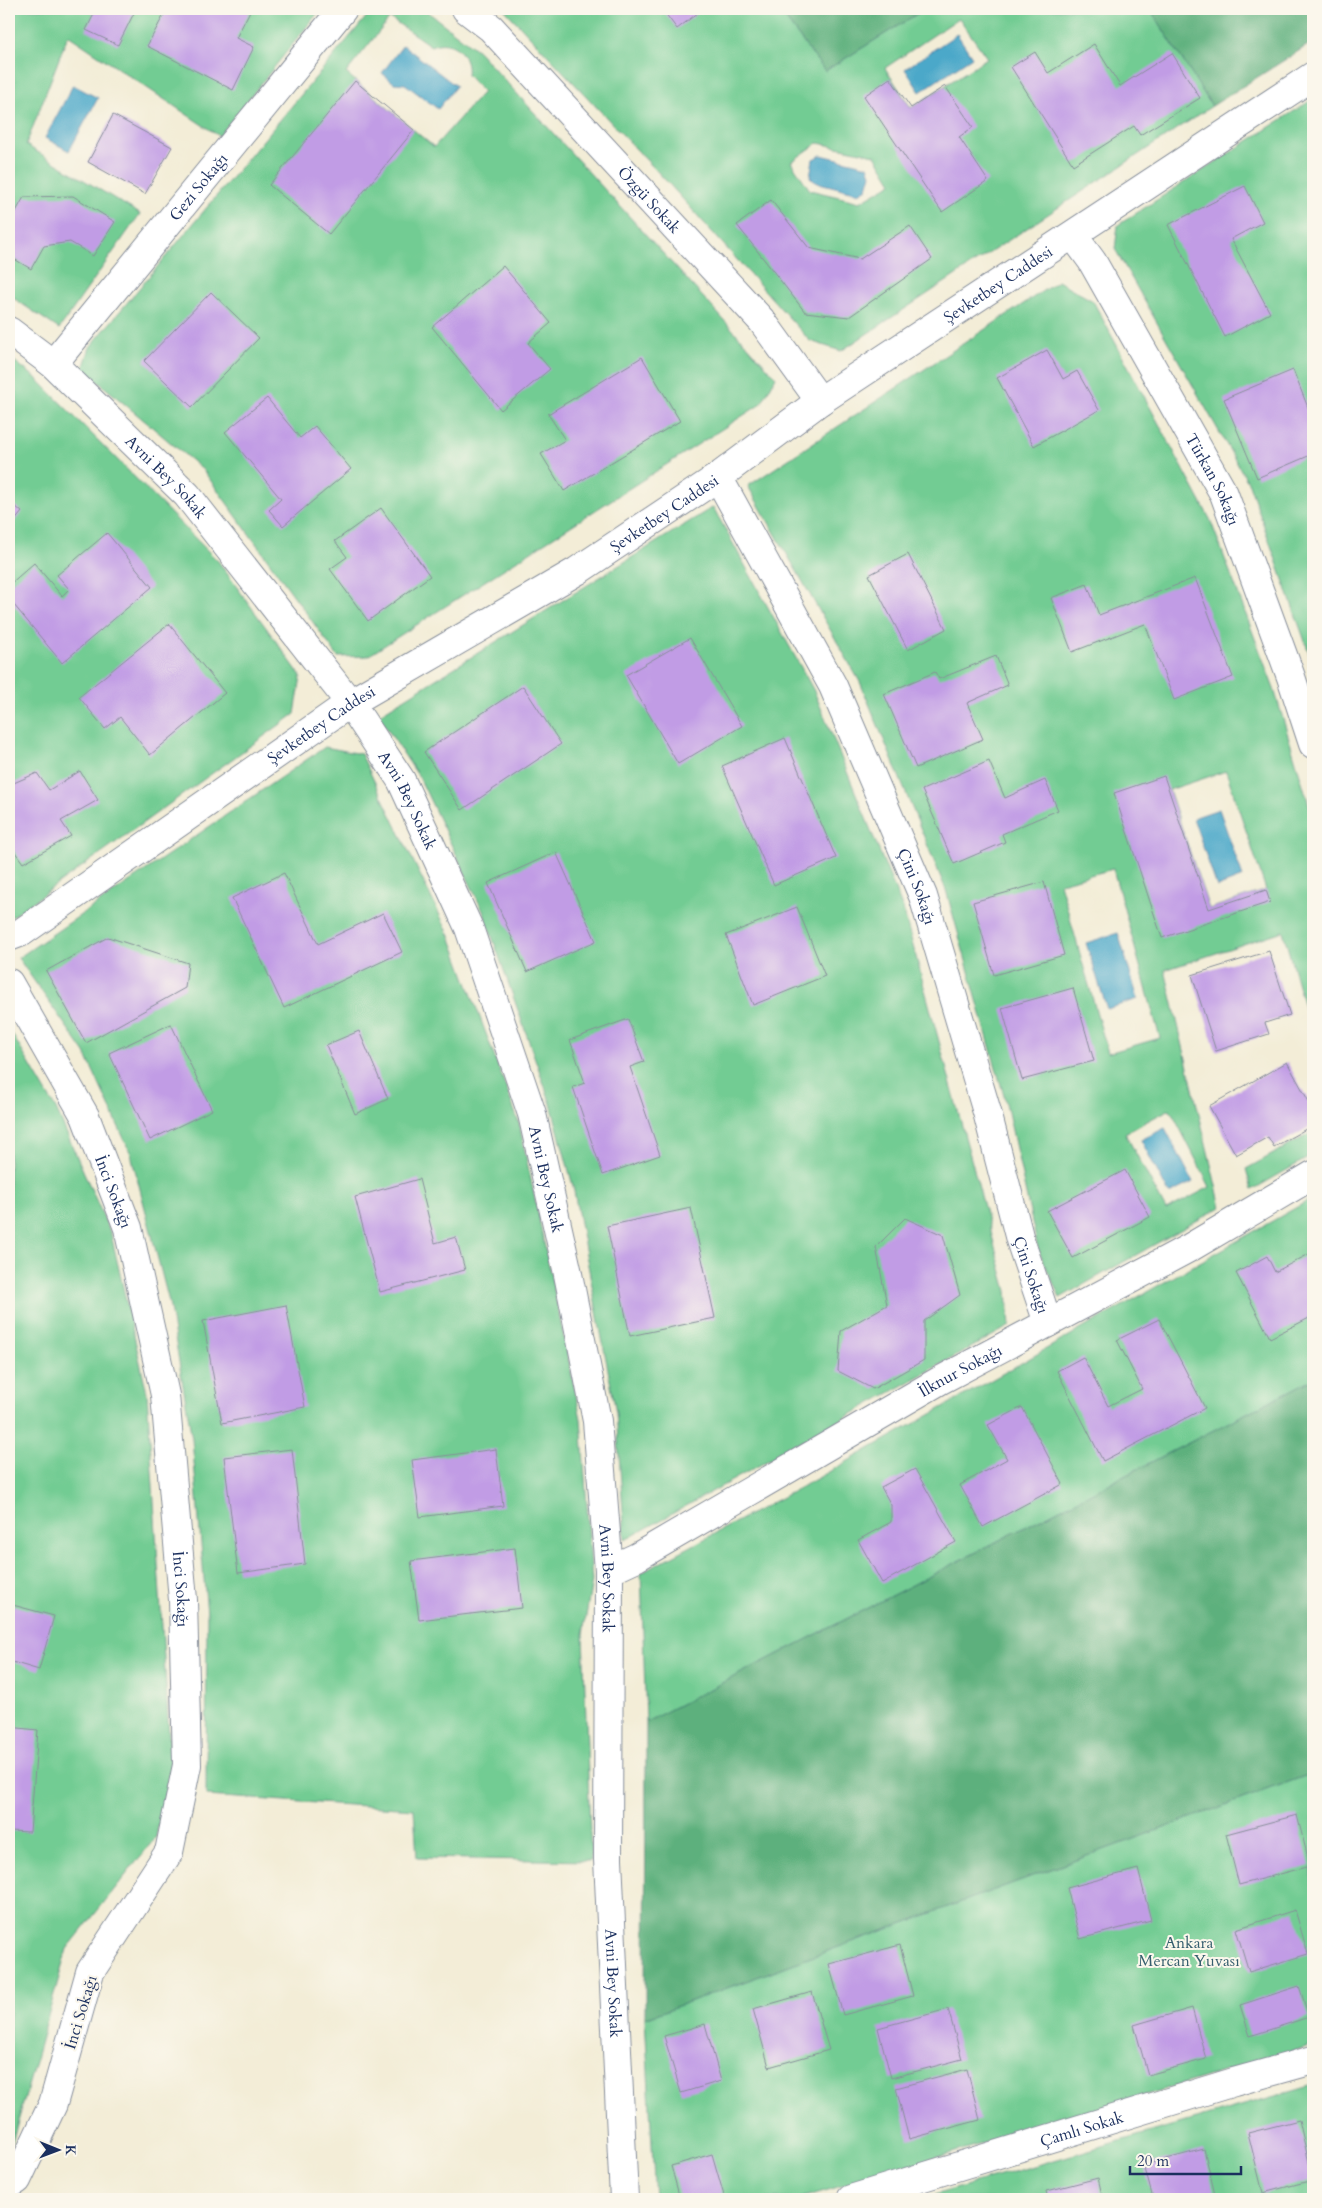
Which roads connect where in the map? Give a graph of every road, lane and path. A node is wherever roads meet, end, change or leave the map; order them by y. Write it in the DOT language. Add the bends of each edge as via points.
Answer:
graph roads {
  1 [pos="343,9"];
  2 [pos="466,9"];
  3 [pos="1313,76"];
  4 [pos="1073,235"];
  5 [pos="9,331"];
  6 [pos="53,364"];
  7 [pos="820,401"];
  8 [pos="718,477"];
  9 [pos="350,702"];
  10 [pos="1313,744"];
  11 [pos="9,937"];
  12 [pos="9,983"];
  13 [pos="1313,1176"];
  14 [pos="1048,1323"];
  15 [pos="609,1570"];
  16 [pos="1313,2060"];
  17 [pos="9,2185"];
  18 [pos="624,2199"];
  19 [pos="851,2199"];
  1 -- 6 [label="street, Gezi Sokağı"];
  2 -- 7 [label="street, Özgü Sokak" via="491,28 762,321"];
  3 -- 4 [label="street, Şevketbey Caddesi"];
  4 -- 7 [label="street, Şevketbey Caddesi"];
  4 -- 10 [label="street, Türkan Sokağı" via="1092,261 1224,494"];
  5 -- 6 [label="street, Avni Bey Sokak"];
  6 -- 9 [label="street, Avni Bey Sokak" via="187,495"];
  7 -- 8 [label="street, Şevketbey Caddesi"];
  8 -- 9 [label="street, Şevketbey Caddesi" via="577,571"];
  8 -- 14 [label="street, Çini Sokağı" via="833,686 923,896 987,1112 1020,1240"];
  9 -- 11 [label="street, Şevketbey Caddesi" via="22,932"];
  9 -- 15 [label="street, Avni Bey Sokak" via="401,780 469,928 532,1114 568,1269 597,1421"];
  12 -- 17 [label="street, İnci Sokağı" via="85,1116 130,1237 165,1396 183,1600 187,1765 169,1852 90,1972 53,2104 17,2180"];
  13 -- 14 [label="street, İlknur Sokağı" via="1191,1247"];
  14 -- 15 [label="street, İlknur Sokağı" via="939,1381 637,1557"];
  15 -- 18 [label="street, Avni Bey Sokak" via="608,1859"];
  16 -- 19 [label="street, Çamlı Sokak"];
}
